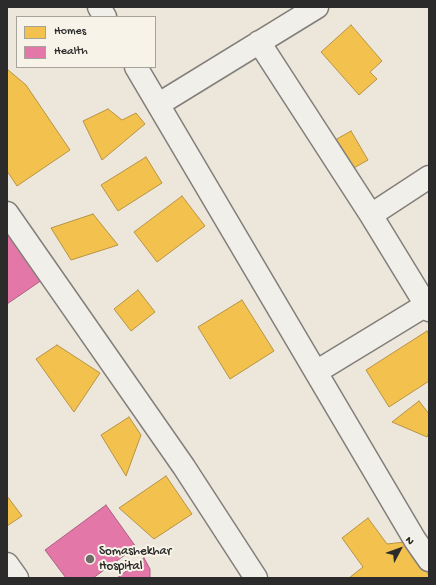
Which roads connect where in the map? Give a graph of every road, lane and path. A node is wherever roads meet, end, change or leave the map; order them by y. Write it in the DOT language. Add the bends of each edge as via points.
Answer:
graph roads {
  1 [pos="99,7"];
  2 [pos="316,7"];
  3 [pos="104,16"];
  4 [pos="259,42"];
  5 [pos="137,68"];
  6 [pos="159,104"];
  7 [pos="429,177"];
  8 [pos="7,214"];
  9 [pos="371,215"];
  10 [pos="427,308"];
  11 [pos="316,372"];
  12 [pos="429,560"];
  13 [pos="7,564"];
  14 [pos="17,578"];
  15 [pos="256,578"];
  1 -- 3 [label="street"];
  2 -- 4 [label="street"];
  4 -- 6 [label="street"];
  4 -- 9 [label="street"];
  5 -- 6 [label="street"];
  6 -- 11 [label="street"];
  7 -- 9 [label="street"];
  8 -- 15 [label="street" via="184,467"];
  9 -- 10 [label="street"];
  10 -- 11 [label="street"];
  11 -- 12 [label="street"];
  13 -- 14 [label="street"];
}
